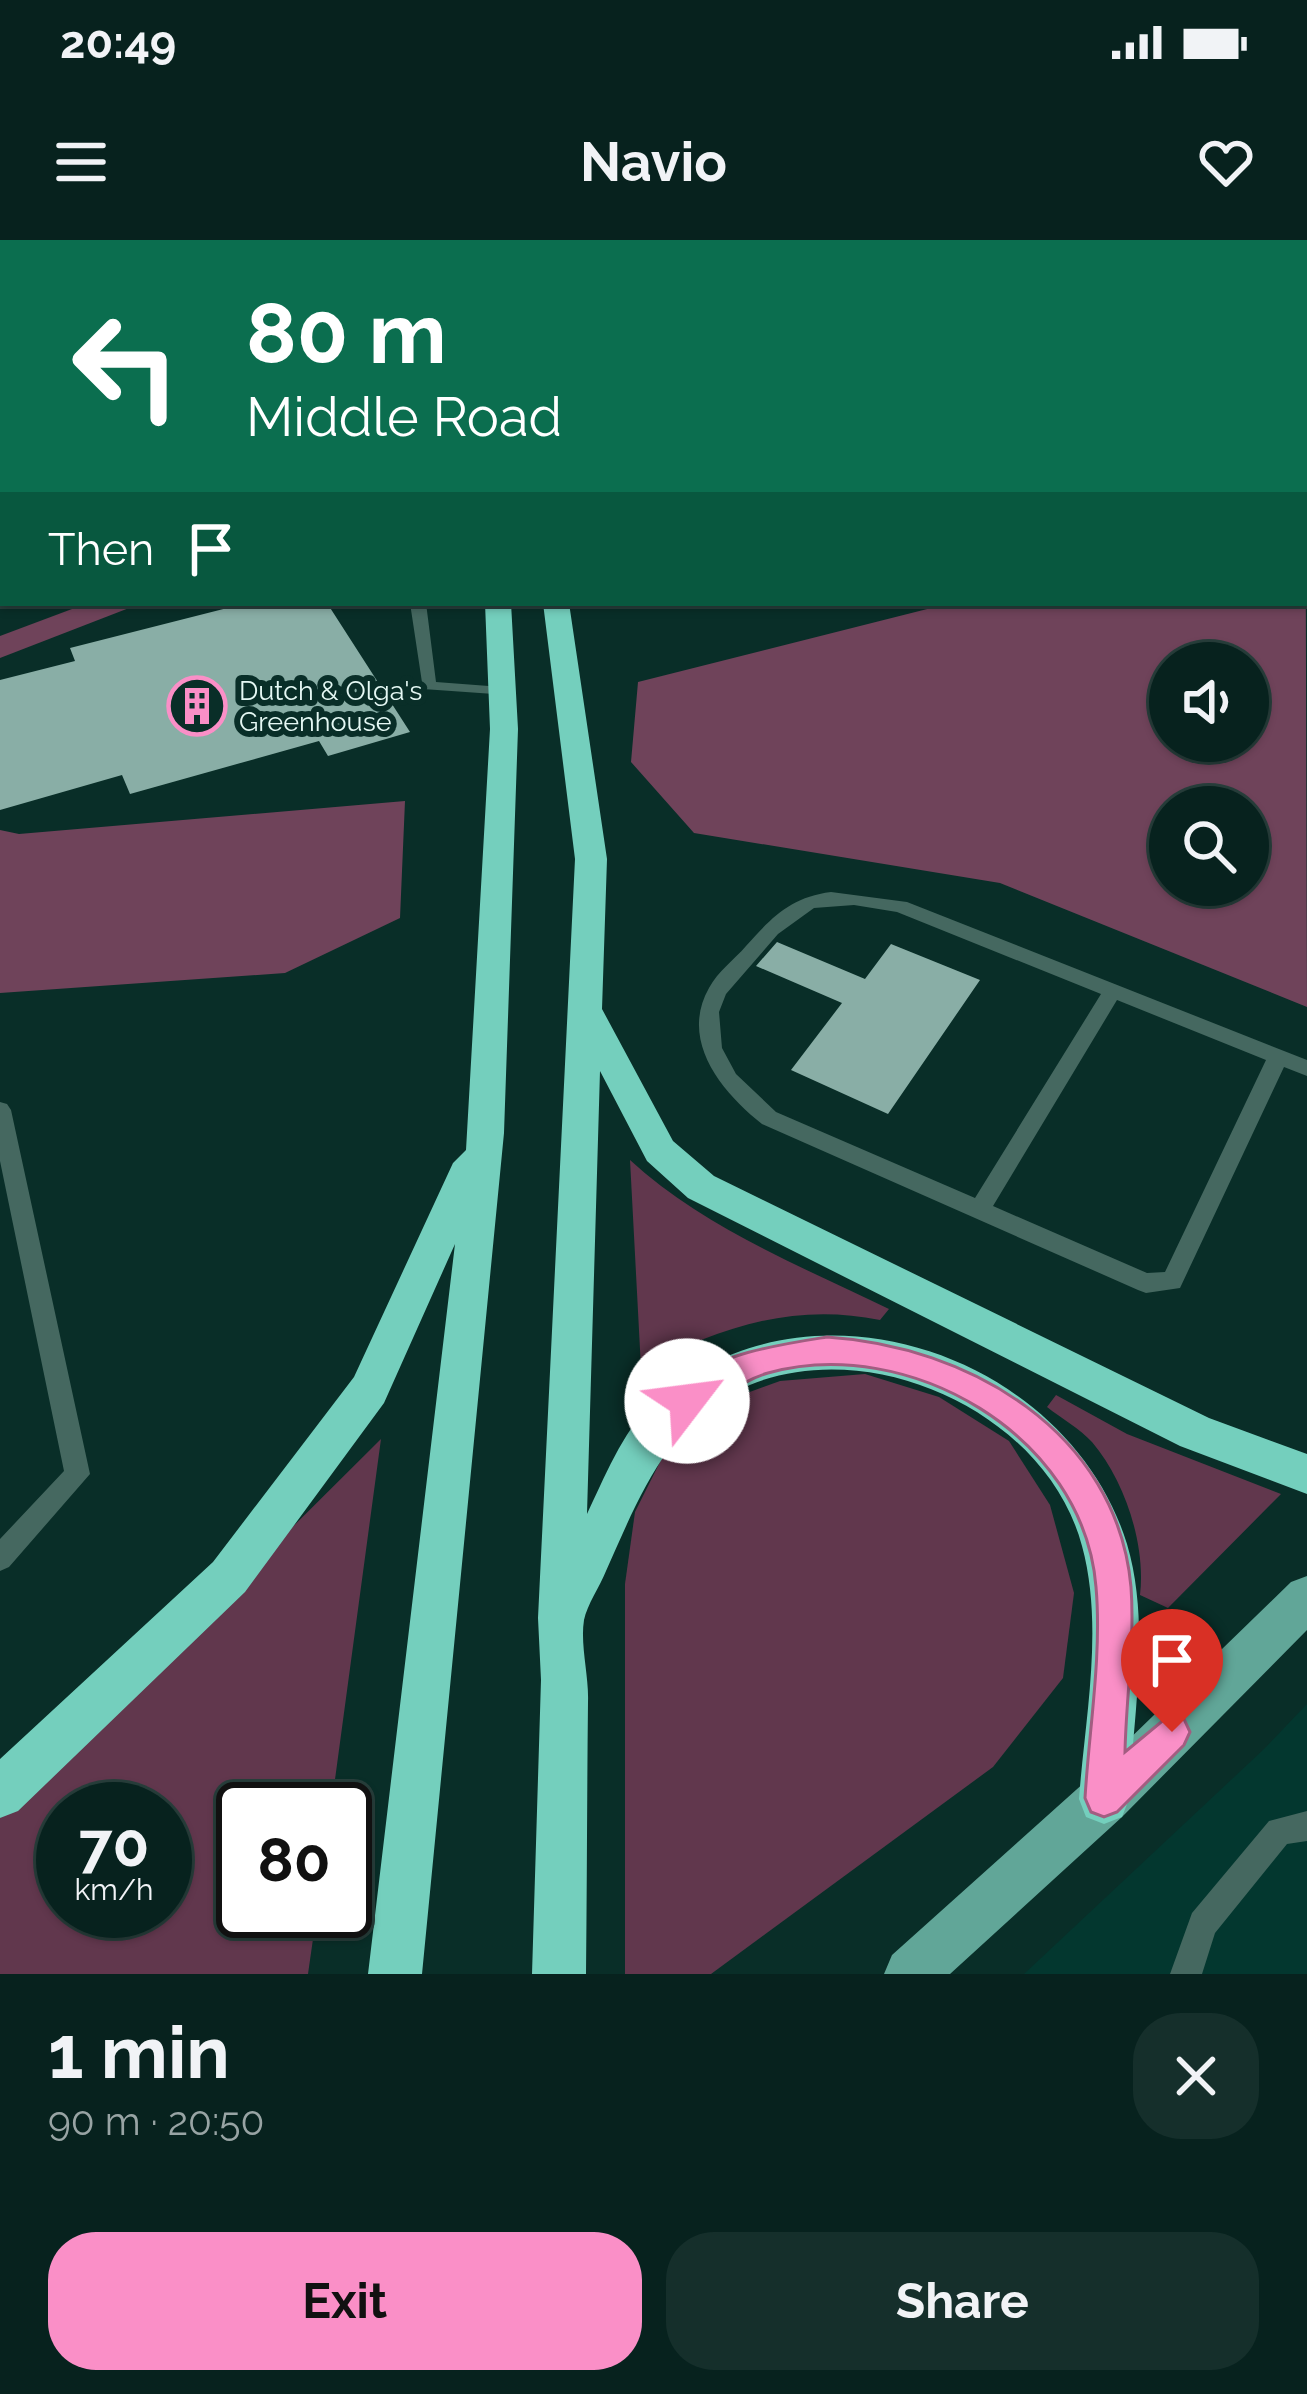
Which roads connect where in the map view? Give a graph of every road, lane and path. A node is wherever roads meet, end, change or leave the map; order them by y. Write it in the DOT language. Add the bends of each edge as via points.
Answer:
graph roads {
  1 [pos="418,606"];
  2 [pos="498,606"];
  3 [pos="556,606"];
  4 [pos="502,692"];
  5 [pos="1113,991"];
  6 [pos="585,1009"];
  7 [pos="1278,1057"];
  8 [pos="1307,1068"];
  9 [pos="0,1110"];
  10 [pos="486,1132"];
  11 [pos="979,1210"];
  12 [pos="1307,1474"];
  13 [pos="0,1558"];
  14 [pos="1307,1598"];
  15 [pos="561,1618"];
  16 [pos="0,1792"];
  17 [pos="1104,1798"];
  18 [pos="1307,1826"];
  19 [pos="395,1974"];
  20 [pos="559,1974"];
  21 [pos="910,1974"];
  22 [pos="1186,1974"];
  1 -- 4 [label="lane" via="429,686"];
  2 -- 4 [label="highway"];
  3 -- 6 [label="highway" via="591,859"];
  4 -- 10 [label="highway"];
  5 -- 7 [label="lane"];
  5 -- 11 [label="lane"];
  5 -- 11 [label="lane" via="900,906 846,898 809,903 779,920 716,993 714,1060 740,1097 769,1118"];
  6 -- 12 [label="highway" via="660,1150 700,1187 1195,1432"];
  6 -- 15 [label="highway"];
  7 -- 8 [label="lane"];
  7 -- 11 [label="lane" via="1172,1281 1146,1283"];
  9 -- 13 [label="lane" via="77,1474"];
  10 -- 16 [label="highway" via="369,1390 229,1577"];
  10 -- 19 [label="highway"];
  14 -- 17 [label="main road"];
  15 -- 17 [label="highway" via="652,1436 710,1382 766,1360 827,1351 879,1354 940,1371 1038,1434 1077,1483 1102,1538 1113,1587"];
  15 -- 20 [label="highway"];
  17 -- 21 [label="main road"];
  18 -- 22 [label="lane" via="1279,1831 1203,1924"];
}
